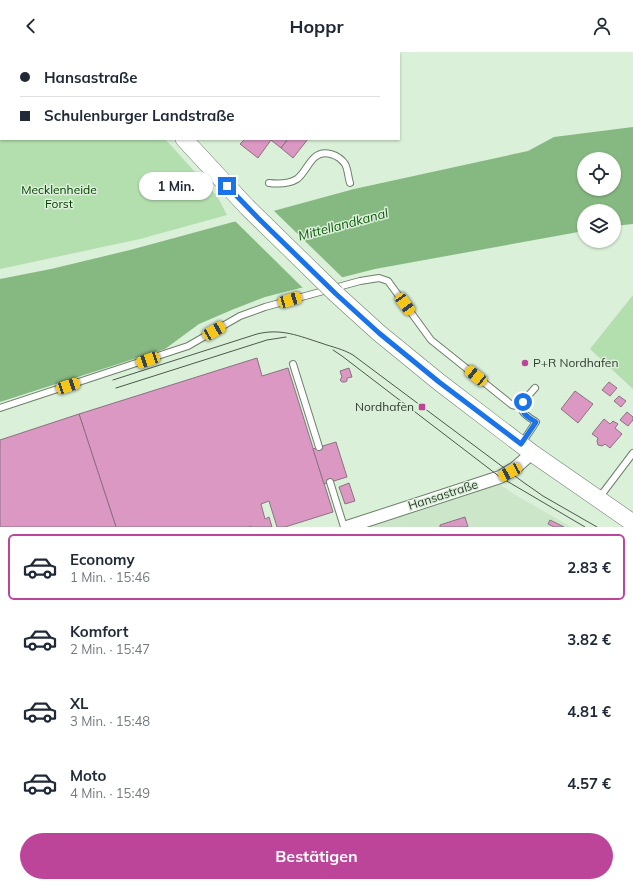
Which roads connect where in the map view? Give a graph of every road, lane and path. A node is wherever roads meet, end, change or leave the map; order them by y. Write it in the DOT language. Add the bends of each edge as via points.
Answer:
graph roads {
  1 [pos="185,140"];
  2 [pos="269,183"];
  3 [pos="350,183"];
  4 [pos="293,364"];
  5 [pos="535,388"];
  6 [pos="521,407"];
  7 [pos="0,408"];
  8 [pos="319,448"];
  9 [pos="527,449"];
  10 [pos="633,453"];
  11 [pos="330,482"];
  12 [pos="598,499"];
  13 [pos="633,524"];
  14 [pos="345,527"];
  1 -- 9 [label="main road, bridge" via="247,207 379,333"];
  2 -- 3 [label="lane" via="279,184 298,179 315,156 322,153 339,158 345,165"];
  4 -- 8 [label="lane"];
  5 -- 6 [label="lane"];
  6 -- 7 [label="lane" via="512,405 431,340 388,281 378,278 265,307 240,316 188,346"];
  6 -- 9 [label="lane, Hansastraße" via="523,413 536,422"];
  9 -- 12 [label="main road"];
  9 -- 14 [label="street, Hansastraße" via="515,468 500,477"];
  10 -- 12 [label="lane"];
  11 -- 14 [label="lane"];
  12 -- 13 [label="main road"];
}
